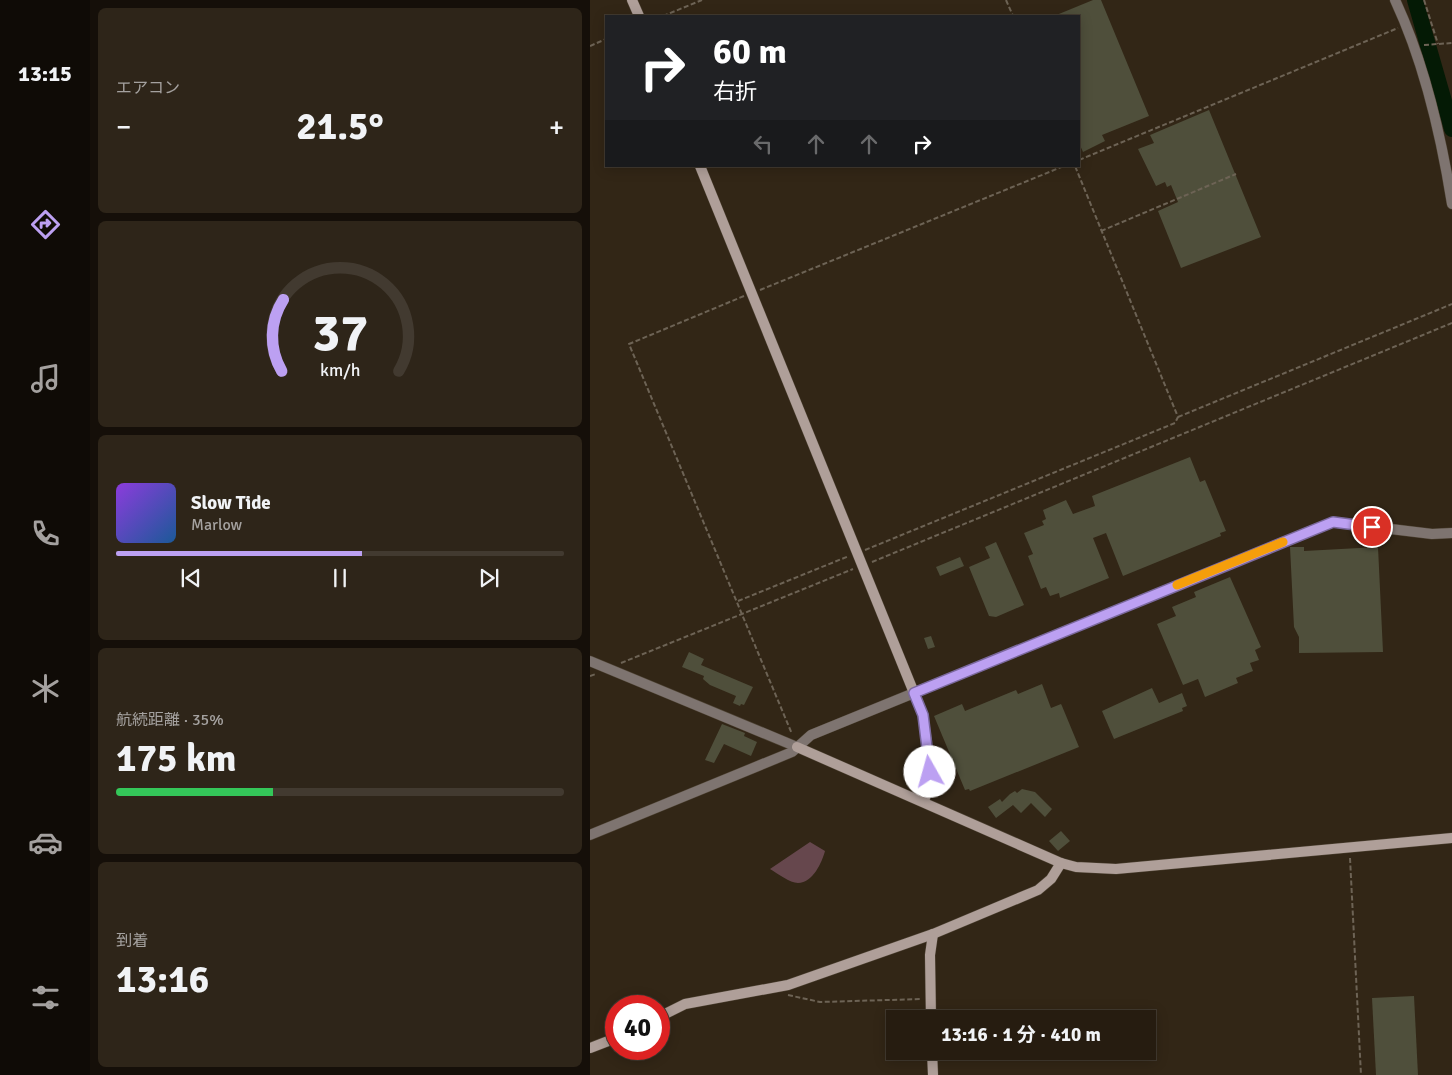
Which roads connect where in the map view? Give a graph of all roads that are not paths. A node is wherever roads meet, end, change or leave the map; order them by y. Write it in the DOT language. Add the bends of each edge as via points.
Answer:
graph roads {
  1 [pos="632,0"];
  2 [pos="1395,0"];
  3 [pos="639,15"];
  4 [pos="700,167"];
  5 [pos="1452,204"];
  6 [pos="1452,533"];
  7 [pos="590,661"];
  8 [pos="914,693"];
  9 [pos="797,747"];
  10 [pos="924,801"];
  11 [pos="590,835"];
  12 [pos="1452,838"];
  13 [pos="1061,863"];
  14 [pos="933,934"];
  15 [pos="931,1010"];
  16 [pos="670,1012"];
  17 [pos="605,1042"];
  18 [pos="590,1048"];
  19 [pos="933,1060"];
  20 [pos="934,1075"];
  1 -- 3 [label="street"];
  2 -- 5 [label="street" via="1416,45 1446,164"];
  4 -- 8 [label="street"];
  6 -- 8 [label="street" via="1432,534 1333,522"];
  7 -- 9 [label="street"];
  8 -- 9 [label="street" via="812,735"];
  8 -- 10 [label="street" via="923,715 930,772"];
  9 -- 10 [label="street"];
  9 -- 11 [label="street" via="792,752"];
  10 -- 13 [label="street"];
  12 -- 13 [label="street" via="1116,869"];
  13 -- 14 [label="street" via="1051,879 1038,890"];
  14 -- 15 [label="street"];
  14 -- 16 [label="street" via="788,985 685,1004"];
  17 -- 18 [label="street"];
  19 -- 20 [label="street"];
}
